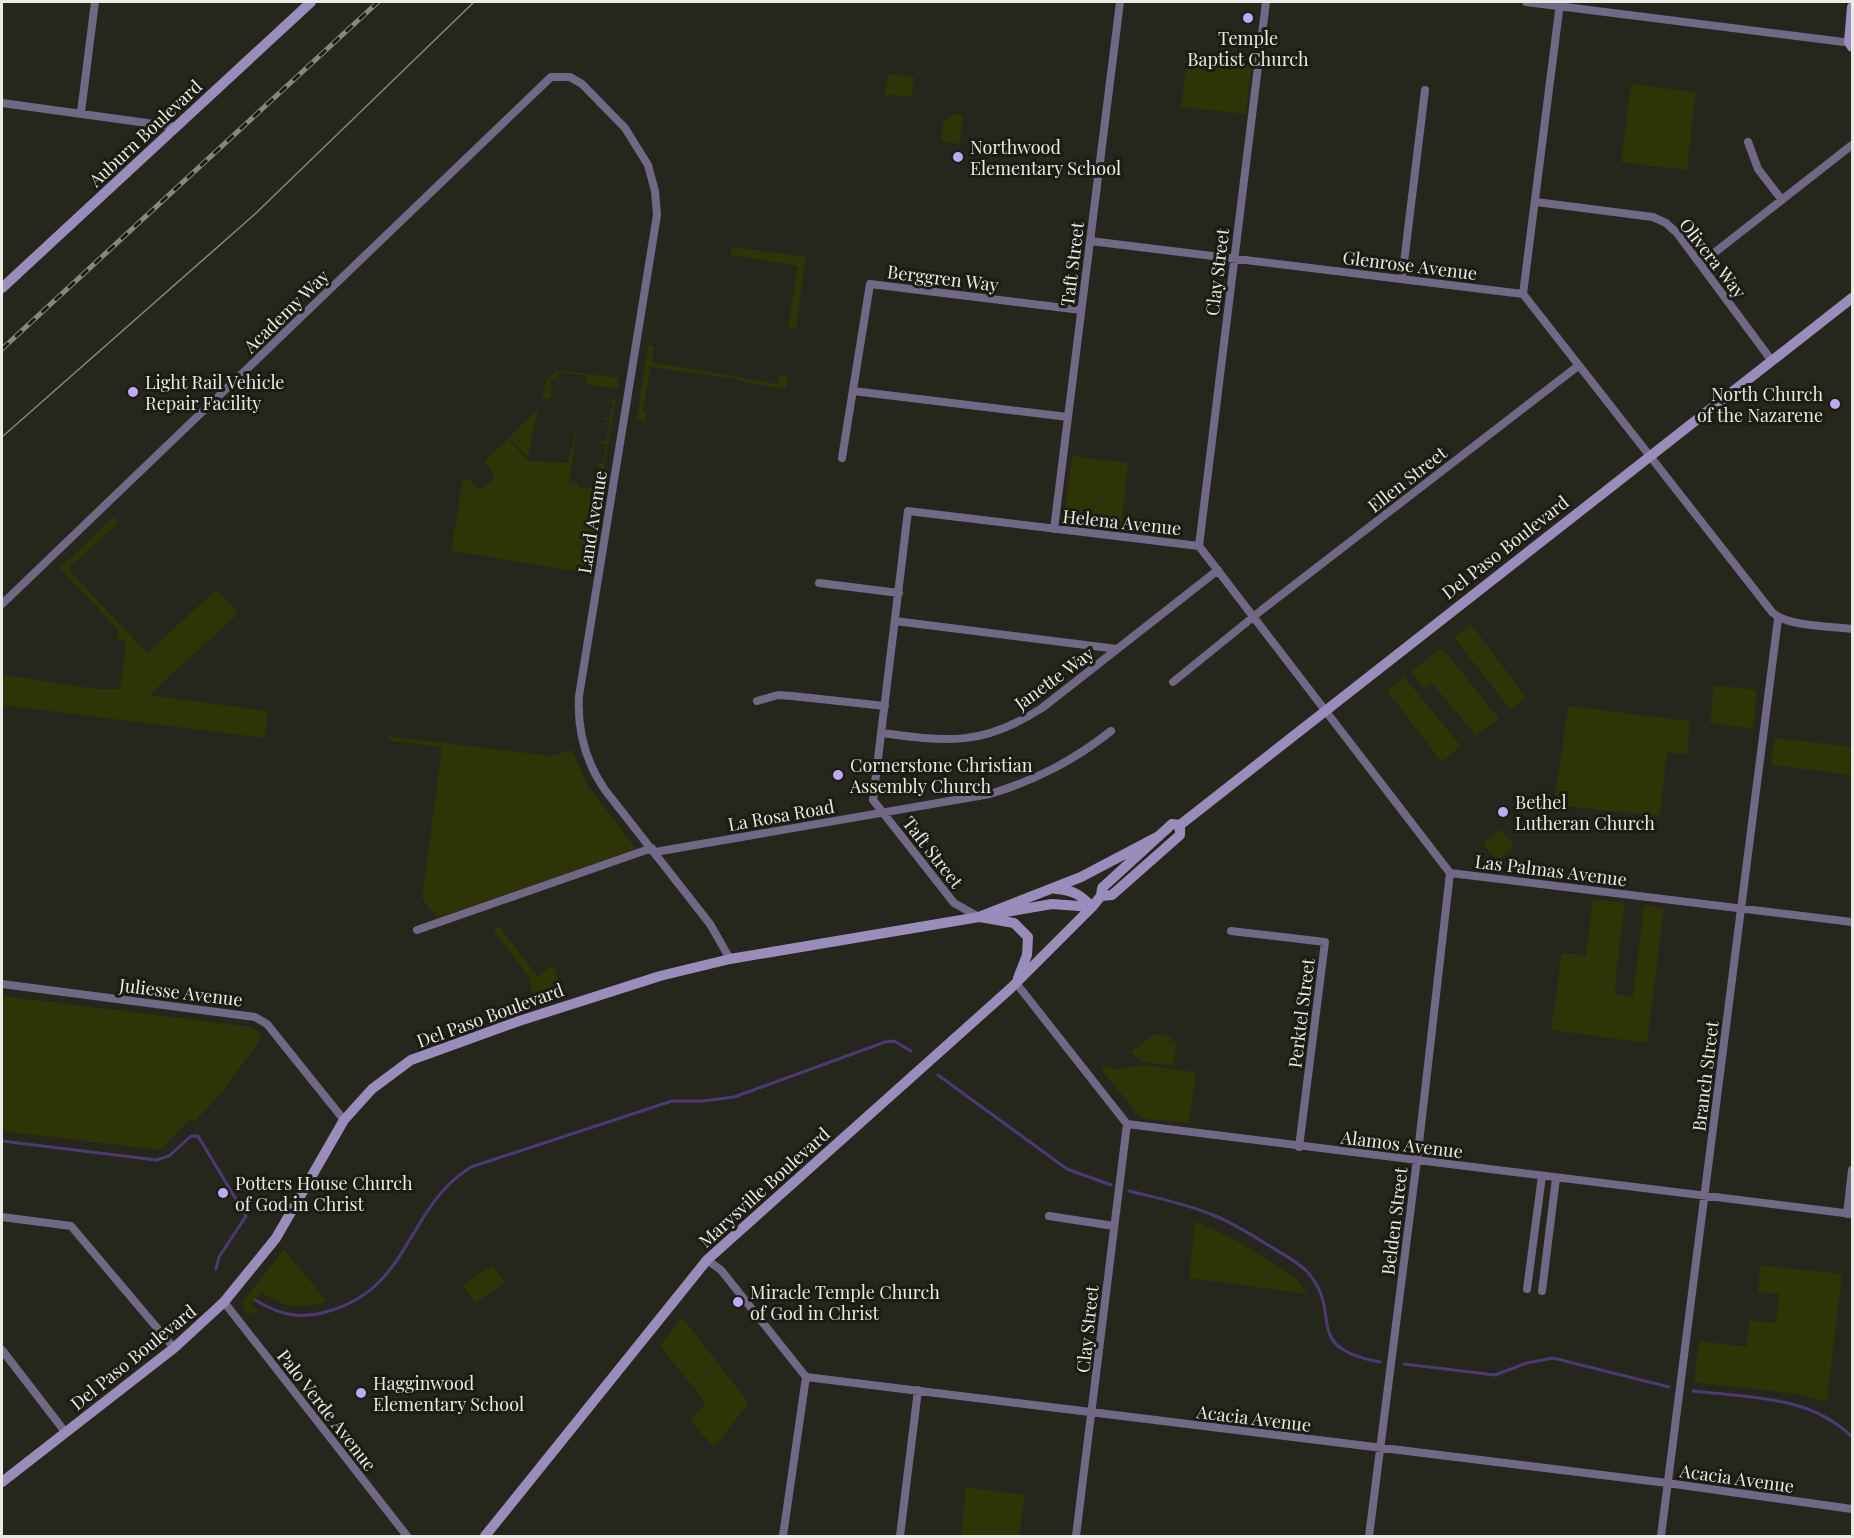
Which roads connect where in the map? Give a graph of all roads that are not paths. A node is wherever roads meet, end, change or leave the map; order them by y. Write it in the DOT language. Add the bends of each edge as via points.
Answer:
graph roads {
  1 [pos="95,2"];
  2 [pos="311,2"];
  3 [pos="1120,2"];
  4 [pos="1266,2"];
  5 [pos="1526,2"];
  6 [pos="1560,4"];
  7 [pos="1852,6"];
  8 [pos="1851,44"];
  9 [pos="570,77"];
  10 [pos="1425,90"];
  11 [pos="2,103"];
  12 [pos="81,112"];
  13 [pos="176,127"];
  14 [pos="1748,142"];
  15 [pos="1852,145"];
  16 [pos="1782,200"];
  17 [pos="1536,202"];
  18 [pos="1090,241"];
  19 [pos="1234,259"];
  20 [pos="1700,264"];
  21 [pos="1402,279"];
  22 [pos="2,288"];
  23 [pos="1523,294"];
  24 [pos="1852,298"];
  25 [pos="1081,310"];
  26 [pos="1772,361"];
  27 [pos="1578,366"];
  28 [pos="853,391"];
  29 [pos="1068,417"];
  30 [pos="1649,457"];
  31 [pos="842,458"];
  32 [pos="909,511"];
  33 [pos="1054,530"];
  34 [pos="1199,546"];
  35 [pos="1218,570"];
  36 [pos="819,583"];
  37 [pos="898,593"];
  38 [pos="2,604"];
  39 [pos="1253,616"];
  40 [pos="1778,619"];
  41 [pos="895,621"];
  42 [pos="1852,629"];
  43 [pos="1117,649"];
  44 [pos="1173,682"];
  45 [pos="757,701"];
  46 [pos="885,706"];
  47 [pos="1325,709"];
  48 [pos="1111,731"];
  49 [pos="882,733"];
  50 [pos="883,812"];
  51 [pos="1180,825"];
  52 [pos="1159,836"];
  53 [pos="653,850"];
  54 [pos="1450,873"];
  55 [pos="1053,889"];
  56 [pos="1101,896"];
  57 [pos="1092,907"];
  58 [pos="1741,908"];
  59 [pos="979,916"];
  60 [pos="1852,922"];
  61 [pos="417,930"];
  62 [pos="1231,931"];
  63 [pos="730,959"];
  64 [pos="1016,983"];
  65 [pos="2,984"];
  66 [pos="344,1120"];
  67 [pos="1127,1124"];
  68 [pos="1299,1147"];
  69 [pos="1417,1161"];
  70 [pos="1852,1170"];
  71 [pos="1542,1176"];
  72 [pos="1556,1178"];
  73 [pos="1706,1197"];
  74 [pos="1850,1214"];
  75 [pos="1049,1216"];
  76 [pos="2,1217"];
  77 [pos="1114,1226"];
  78 [pos="706,1260"];
  79 [pos="1529,1274"];
  80 [pos="1544,1277"];
  81 [pos="1527,1289"];
  82 [pos="1542,1291"];
  83 [pos="224,1302"];
  84 [pos="174,1348"];
  85 [pos="2,1350"];
  86 [pos="806,1377"];
  87 [pos="918,1390"];
  88 [pos="1093,1413"];
  89 [pos="66,1433"];
  90 [pos="1381,1449"];
  91 [pos="2,1482"];
  92 [pos="1667,1483"];
  93 [pos="1852,1509"];
  94 [pos="407,1536"];
  95 [pos="485,1536"];
  96 [pos="783,1536"];
  97 [pos="900,1536"];
  98 [pos="1076,1536"];
  99 [pos="1369,1536"];
  100 [pos="1660,1536"];
  1 -- 12 [label="street"];
  2 -- 13 [label="main road, Auburn Boulevard"];
  3 -- 18 [label="street, Taft Street"];
  4 -- 19 [label="street, Clay Street"];
  5 -- 6 [label="street"];
  6 -- 8 [label="street"];
  6 -- 17 [label="street"];
  7 -- 8 [label="main road"];
  9 -- 38 [label="street, Academy Way" via="551,77"];
  9 -- 53 [label="street, Land Avenue" via="591,93 635,140 648,165 656,203 655,232 578,711 582,740 597,778"];
  10 -- 21 [label="street"];
  11 -- 12 [label="street"];
  12 -- 13 [label="street"];
  13 -- 22 [label="main road, Auburn Boulevard"];
  14 -- 16 [label="street" via="1755,162"];
  15 -- 16 [label="street"];
  16 -- 20 [label="street"];
  17 -- 20 [label="street, Olivera Way" via="1660,220 1677,233"];
  17 -- 23 [label="street"];
  18 -- 19 [label="street, Glenrose Avenue"];
  18 -- 25 [label="street, Taft Street"];
  19 -- 21 [label="street, Glenrose Avenue"];
  19 -- 34 [label="street, Clay Street"];
  20 -- 26 [label="street, Olivera Way"];
  21 -- 23 [label="street, Glenrose Avenue"];
  23 -- 27 [label="street"];
  24 -- 26 [label="main road, Del Paso Boulevard"];
  25 -- 28 [label="street, Berggren Way" via="870,284"];
  25 -- 29 [label="street, Taft Street"];
  26 -- 30 [label="main road, Del Paso Boulevard"];
  27 -- 30 [label="street"];
  27 -- 39 [label="street, Ellen Street"];
  28 -- 29 [label="street"];
  28 -- 31 [label="street, Berggren Way"];
  29 -- 33 [label="street, Taft Street"];
  30 -- 40 [label="street"];
  30 -- 47 [label="main road, Del Paso Boulevard"];
  32 -- 33 [label="street, Helena Avenue"];
  32 -- 37 [label="street, Taft Street"];
  33 -- 34 [label="street, Helena Avenue"];
  34 -- 35 [label="street, Helena Avenue"];
  35 -- 39 [label="street, Helena Avenue"];
  35 -- 43 [label="street, Janette Way"];
  36 -- 37 [label="street"];
  37 -- 41 [label="street, Taft Street"];
  39 -- 44 [label="street"];
  39 -- 47 [label="street, Helena Avenue"];
  40 -- 42 [label="street"];
  40 -- 58 [label="street, Branch Street"];
  41 -- 43 [label="street"];
  41 -- 46 [label="street, Taft Street"];
  43 -- 49 [label="street, Janette Way" via="1042,708 993,733 943,741"];
  45 -- 46 [label="street" via="792,696"];
  46 -- 49 [label="street, Taft Street"];
  47 -- 51 [label="main road, Del Paso Boulevard"];
  47 -- 54 [label="street, Las Palmas Avenue"];
  48 -- 50 [label="street, La Rosa Road" via="1064,765 1015,786 990,794"];
  49 -- 50 [label="street, Taft Street" via="873,800"];
  50 -- 53 [label="street, La Rosa Road"];
  50 -- 59 [label="street, Taft Street" via="954,903"];
  51 -- 52 [label="main road, Marysville Boulevard" via="1172,824"];
  51 -- 56 [label="main road, Marysville Boulevard" via="1180,835 1112,895"];
  52 -- 55 [label="main road, Del Paso Boulevard"];
  52 -- 56 [label="main road, Marysville Boulevard" via="1102,888"];
  53 -- 61 [label="street, La Rosa Road"];
  53 -- 63 [label="street, Land Avenue" via="714,930"];
  54 -- 58 [label="street, Las Palmas Avenue"];
  54 -- 69 [label="street, Belden Street"];
  55 -- 57 [label="main road" via="1080,894"];
  55 -- 59 [label="main road, Del Paso Boulevard"];
  56 -- 57 [label="main road, Marysville Boulevard"];
  57 -- 59 [label="main road" via="1052,904"];
  57 -- 64 [label="main road, Marysville Boulevard"];
  58 -- 60 [label="street, Las Palmas Avenue"];
  58 -- 73 [label="street, Branch Street"];
  59 -- 63 [label="main road, Del Paso Boulevard"];
  59 -- 64 [label="main road" via="1014,923 1028,937 1028,955"];
  62 -- 68 [label="street, Perktel Street" via="1325,942"];
  63 -- 66 [label="main road, Del Paso Boulevard" via="627,986 431,1051 382,1081"];
  64 -- 67 [label="street"];
  64 -- 78 [label="main road, Marysville Boulevard"];
  65 -- 66 [label="street, Juliesse Avenue" via="255,1017 267,1024"];
  66 -- 83 [label="main road, Del Paso Boulevard" via="276,1238"];
  67 -- 68 [label="street, Alamos Avenue"];
  67 -- 77 [label="street, Clay Street"];
  68 -- 69 [label="street, Alamos Avenue"];
  69 -- 71 [label="street, Alamos Avenue"];
  69 -- 90 [label="street, Belden Street"];
  70 -- 74 [label="street"];
  71 -- 72 [label="street, Alamos Avenue"];
  71 -- 79 [label="street"];
  72 -- 73 [label="street, Alamos Avenue"];
  72 -- 80 [label="street"];
  73 -- 74 [label="street, Alamos Avenue"];
  73 -- 92 [label="street, Branch Street"];
  75 -- 77 [label="street"];
  76 -- 84 [label="street" via="71,1226"];
  77 -- 88 [label="street, Clay Street"];
  78 -- 86 [label="street" via="721,1270"];
  78 -- 95 [label="main road, Marysville Boulevard"];
  79 -- 80 [label="street"];
  79 -- 81 [label="street"];
  80 -- 82 [label="street"];
  83 -- 84 [label="main road, Del Paso Boulevard"];
  83 -- 94 [label="street, Palo Verde Avenue"];
  84 -- 89 [label="main road, Del Paso Boulevard"];
  85 -- 89 [label="street"];
  86 -- 87 [label="street, Acacia Avenue"];
  86 -- 96 [label="street"];
  87 -- 88 [label="street, Acacia Avenue"];
  87 -- 97 [label="street"];
  88 -- 90 [label="street, Acacia Avenue"];
  88 -- 98 [label="street, Clay Street"];
  89 -- 91 [label="main road, Del Paso Boulevard"];
  90 -- 92 [label="street, Acacia Avenue"];
  90 -- 99 [label="street, Belden Street"];
  92 -- 93 [label="street, Acacia Avenue"];
  92 -- 100 [label="street, Branch Street"];
}
